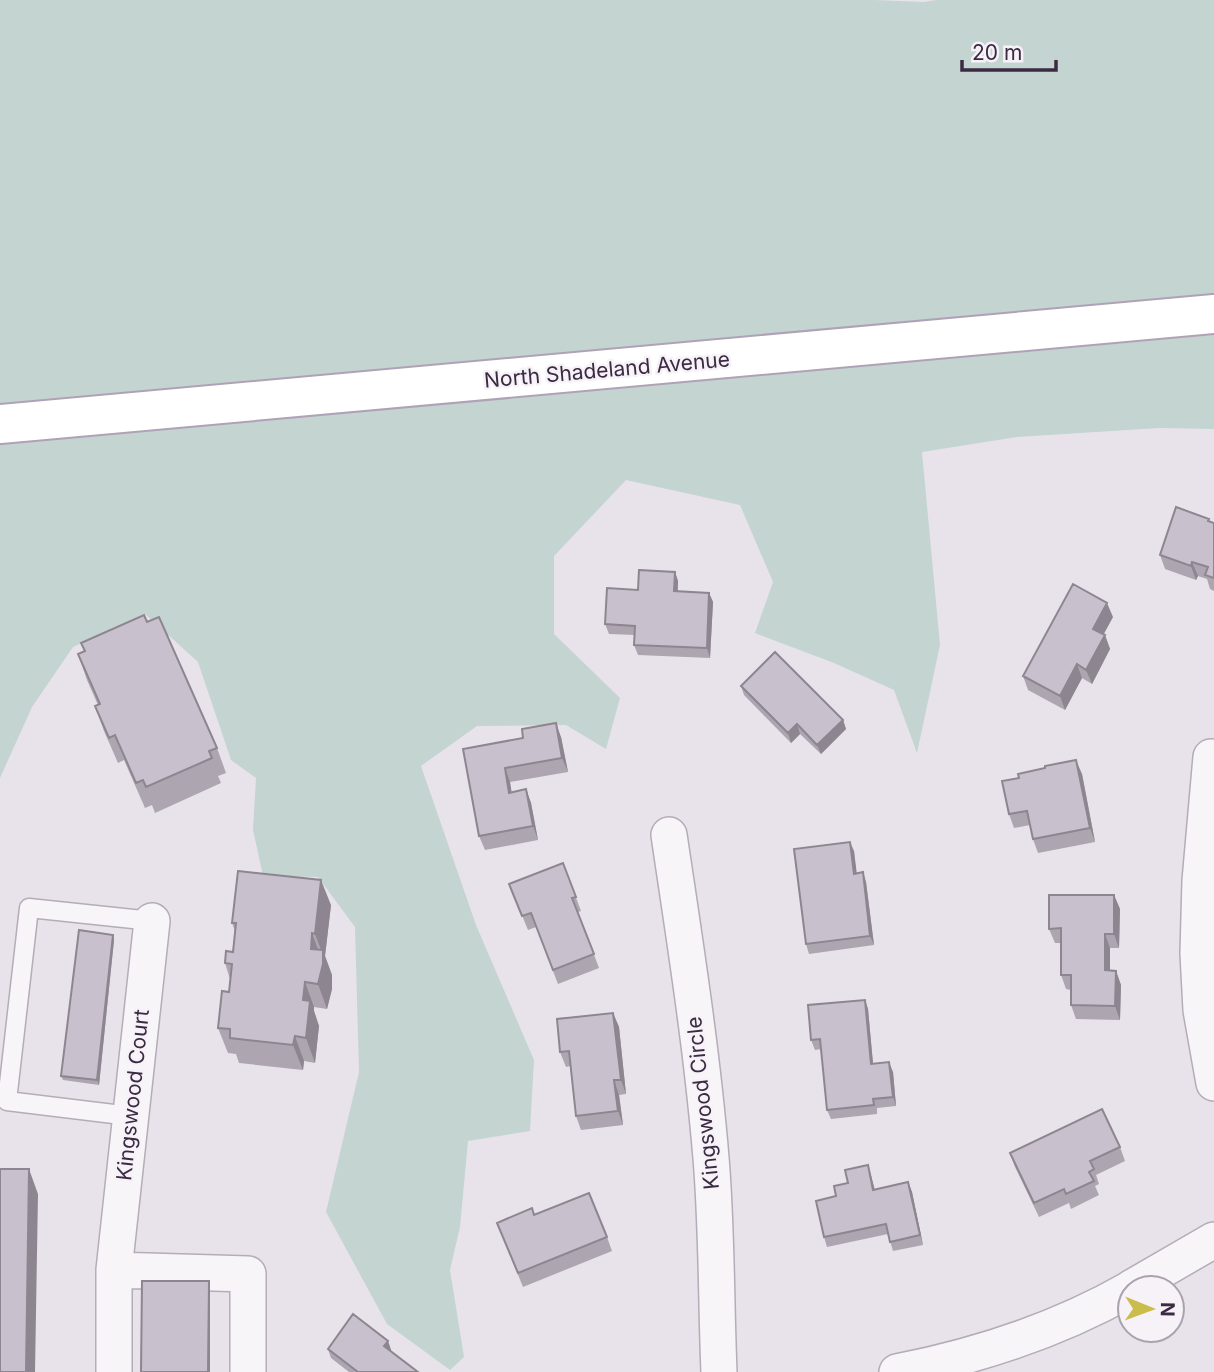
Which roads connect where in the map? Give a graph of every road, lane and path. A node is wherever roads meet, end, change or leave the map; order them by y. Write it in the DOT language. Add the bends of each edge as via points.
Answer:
graph roads {
  1 [pos="1214,314"];
  2 [pos="0,424"];
  3 [pos="1211,757"];
  4 [pos="668,835"];
  5 [pos="152,921"];
  6 [pos="1214,1083"];
  7 [pos="130,1116"];
  8 [pos="1214,1240"];
  9 [pos="114,1270"];
  10 [pos="1154,1274"];
  11 [pos="1116,1295"];
  12 [pos="114,1372"];
  13 [pos="248,1372"];
  14 [pos="719,1372"];
  15 [pos="897,1372"];
  1 -- 2 [label="main road, North Shadeland Avenue"];
  3 -- 6 [label="street" via="1198,953 1201,1010"];
  4 -- 14 [label="street, Kingswood Circle" via="711,1157"];
  5 -- 7 [label="street, Kingswood Court"];
  5 -- 7 [label="lane" via="29,908 24,950 7,1101"];
  7 -- 9 [label="street, Kingswood Court"];
  8 -- 10 [label="street"];
  9 -- 12 [label="street, Kingswood Court"];
  9 -- 13 [label="street" via="248,1274"];
  11 -- 15 [label="street" via="1013,1342"];
}
